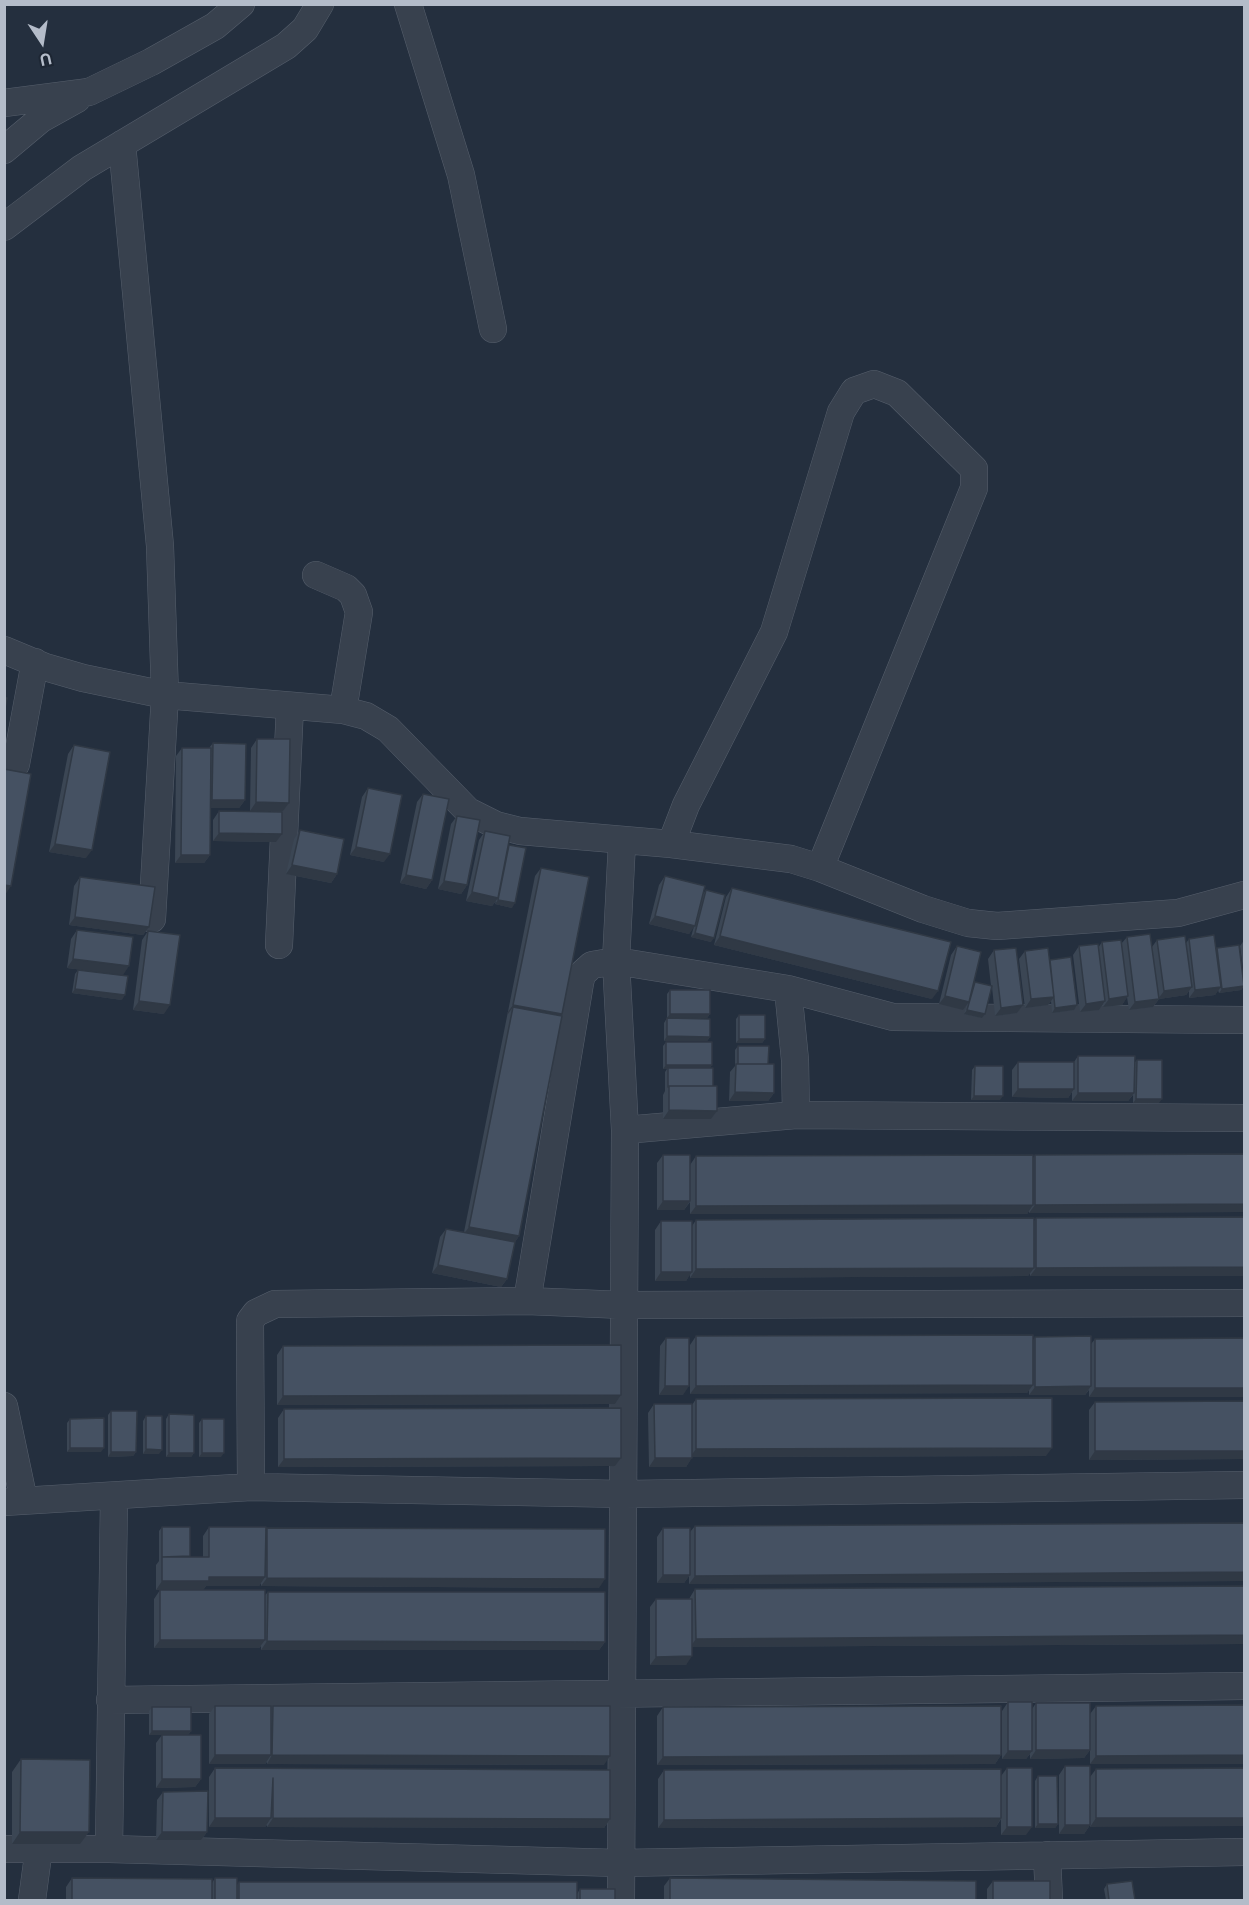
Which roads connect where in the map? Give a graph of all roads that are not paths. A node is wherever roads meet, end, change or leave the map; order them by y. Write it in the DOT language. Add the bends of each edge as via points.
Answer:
graph roads {
  1 [pos="241,4"];
  2 [pos="320,4"];
  3 [pos="408,4"];
  4 [pos="89,92"];
  5 [pos="4,103"];
  6 [pos="122,144"];
  7 [pos="4,150"];
  8 [pos="4,227"];
  9 [pos="493,329"];
  10 [pos="316,574"];
  11 [pos="4,650"];
  12 [pos="35,662"];
  13 [pos="165,695"];
  14 [pos="290,706"];
  15 [pos="343,710"];
  16 [pos="16,764"];
  17 [pos="622,842"];
  18 [pos="671,844"];
  19 [pos="820,868"];
  20 [pos="1245,896"];
  21 [pos="152,919"];
  22 [pos="279,945"];
  23 [pos="616,961"];
  24 [pos="788,989"];
  25 [pos="1245,1020"];
  26 [pos="796,1115"];
  27 [pos="1245,1118"];
  28 [pos="625,1130"];
  29 [pos="527,1301"];
  30 [pos="1245,1303"];
  31 [pos="623,1305"];
  32 [pos="4,1406"];
  33 [pos="1245,1485"];
  34 [pos="251,1487"];
  35 [pos="625,1494"];
  36 [pos="114,1497"];
  37 [pos="14,1502"];
  38 [pos="1245,1686"];
  39 [pos="622,1695"];
  40 [pos="110,1700"];
  41 [pos="39,1848"];
  42 [pos="4,1849"];
  43 [pos="109,1849"];
  44 [pos="1245,1852"];
  45 [pos="1047,1854"];
  46 [pos="619,1863"];
  47 [pos="32,1900"];
  48 [pos="621,1900"];
  49 [pos="1049,1900"];
  1 -- 4 [label="street" via="215,26 151,63"];
  2 -- 6 [label="street" via="305,29 286,46"];
  3 -- 9 [label="street" via="461,175"];
  4 -- 5 [label="street"];
  4 -- 7 [label="street" via="41,119"];
  6 -- 8 [label="street" via="82,168"];
  6 -- 13 [label="street" via="160,546"];
  10 -- 15 [label="street" via="346,588 359,612"];
  11 -- 12 [label="street"];
  12 -- 13 [label="street" via="83,678"];
  12 -- 16 [label="street"];
  13 -- 14 [label="street"];
  13 -- 21 [label="street"];
  14 -- 15 [label="street"];
  14 -- 22 [label="street"];
  15 -- 17 [label="street" via="366,716 388,729 468,811 496,825"];
  17 -- 18 [label="street"];
  17 -- 23 [label="street"];
  18 -- 19 [label="street" via="791,859"];
  18 -- 19 [label="street" via="686,805 774,632 841,412 854,391 874,384 897,393 974,469 974,488"];
  19 -- 20 [label="street" via="923,909 968,923 997,926 1178,913"];
  23 -- 24 [label="street"];
  23 -- 28 [label="street"];
  23 -- 29 [label="street" via="592,966 582,975"];
  24 -- 25 [label="street" via="903,1017"];
  24 -- 26 [label="street"];
  26 -- 27 [label="street"];
  26 -- 28 [label="street"];
  28 -- 31 [label="street"];
  29 -- 31 [label="street"];
  29 -- 34 [label="street" via="275,1304 256,1312 250,1321 248,1339"];
  30 -- 31 [label="street"];
  31 -- 35 [label="street"];
  32 -- 37 [label="street"];
  33 -- 35 [label="street"];
  34 -- 35 [label="street"];
  34 -- 36 [label="street"];
  35 -- 39 [label="street"];
  36 -- 37 [label="street"];
  36 -- 40 [label="street"];
  38 -- 39 [label="street"];
  39 -- 40 [label="street"];
  39 -- 46 [label="street"];
  40 -- 43 [label="street"];
  41 -- 42 [label="street"];
  41 -- 43 [label="street"];
  41 -- 47 [label="street"];
  43 -- 46 [label="street"];
  44 -- 45 [label="street"];
  45 -- 46 [label="street"];
  45 -- 49 [label="street"];
  46 -- 48 [label="street"];
}
